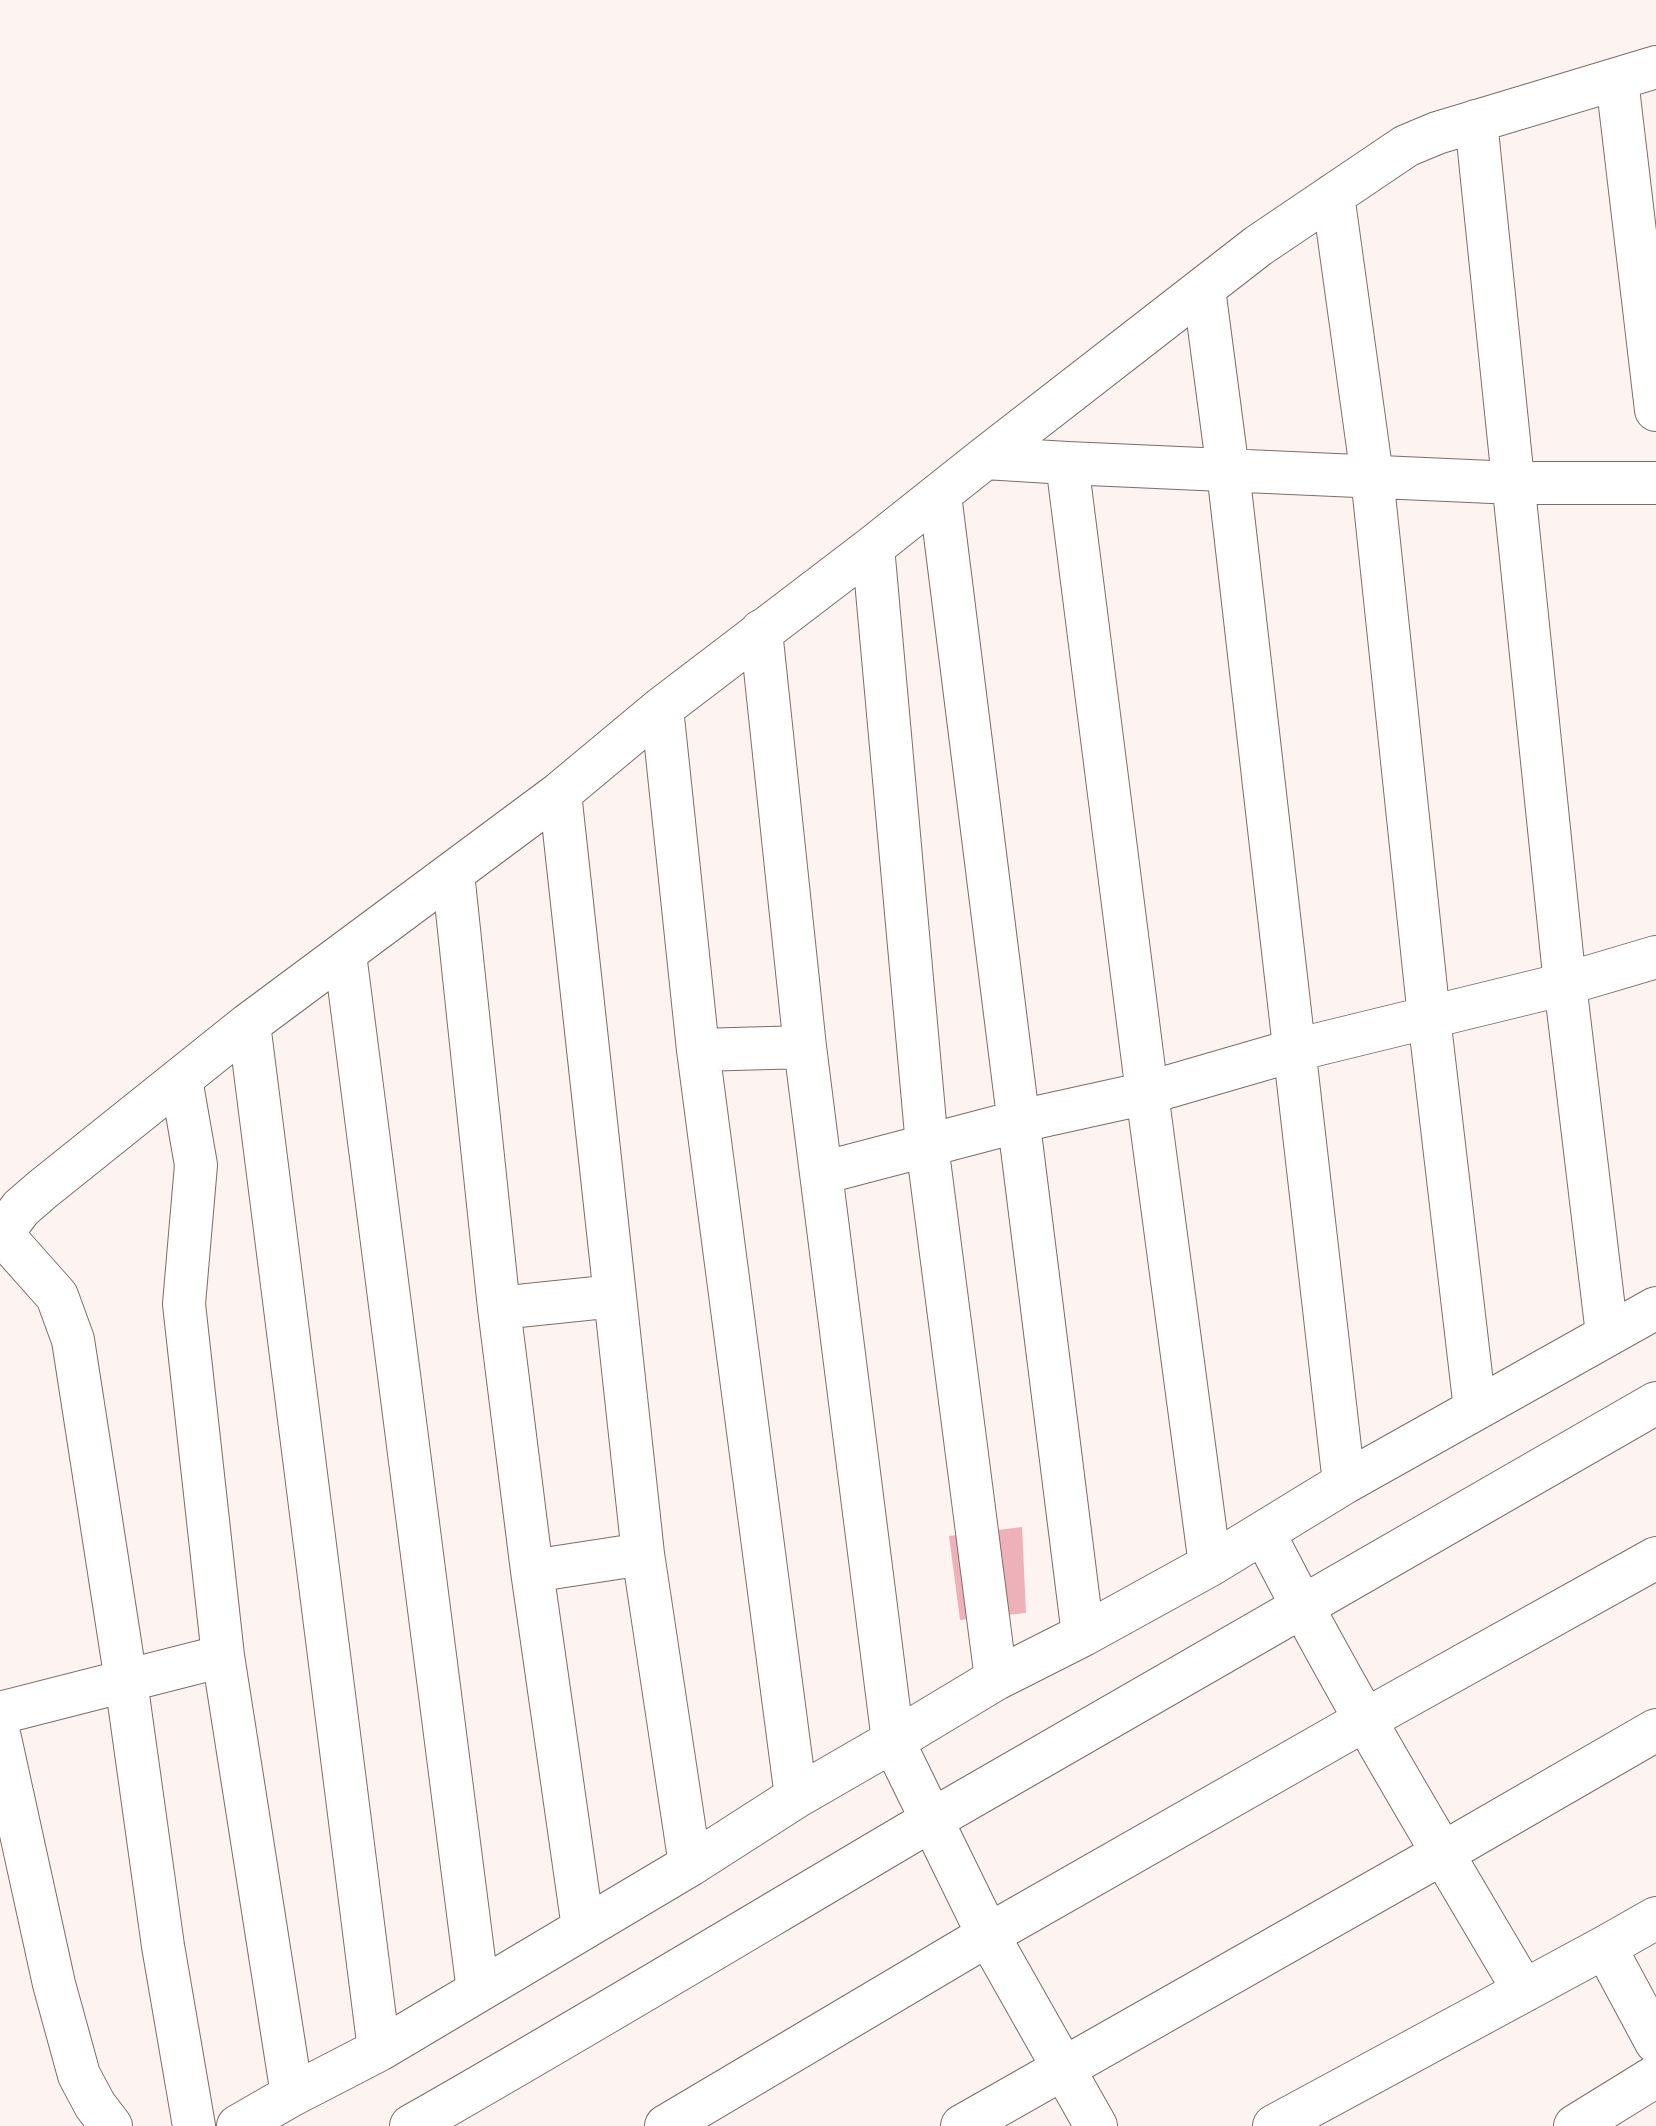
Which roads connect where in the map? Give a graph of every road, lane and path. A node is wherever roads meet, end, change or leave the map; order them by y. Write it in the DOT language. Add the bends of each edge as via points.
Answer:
graph roads {
  1 [pos="1656,67"];
  2 [pos="1617,80"];
  3 [pos="1476,121"];
  4 [pos="1333,195"];
  5 [pos="1204,289"];
  6 [pos="1656,410"];
  7 [pos="985,458"];
  8 [pos="1067,463"];
  9 [pos="1228,471"];
  10 [pos="1372,476"];
  11 [pos="1514,483"];
  12 [pos="1656,483"];
  13 [pos="940,495"];
  14 [pos="873,547"];
  15 [pos="761,631"];
  16 [pos="662,708"];
  17 [pos="560,793"];
  18 [pos="453,873"];
  19 [pos="345,954"];
  20 [pos="1656,957"];
  21 [pos="1565,984"];
  22 [pos="1429,1017"];
  23 [pos="249,1024"];
  24 [pos="805,1047"];
  25 [pos="698,1050"];
  26 [pos="1295,1050"];
  27 [pos="181,1079"];
  28 [pos="1147,1093"];
  29 [pos="1020,1121"];
  30 [pos="927,1145"];
  31 [pos="822,1173"];
  32 [pos="1,1235"];
  33 [pos="615,1296"];
  34 [pos="499,1308"];
  35 [pos="1656,1308"];
  36 [pos="1607,1334"];
  37 [pos="1656,1403"];
  38 [pos="1475,1409"];
  39 [pos="1344,1483"];
  40 [pos="1264,1533"];
  41 [pos="643,1554"];
  42 [pos="1656,1558"];
  43 [pos="1210,1565"];
  44 [pos="532,1571"];
  45 [pos="1301,1606"];
  46 [pos="1083,1635"];
  47 [pos="223,1656"];
  48 [pos="996,1679"];
  49 [pos="126,1681"];
  50 [pos="0,1713"];
  51 [pos="1365,1720"];
  52 [pos="1656,1730"];
  53 [pos="0,1738"];
  54 [pos="893,1741"];
  55 [pos="796,1797"];
  56 [pos="931,1821"];
  57 [pos="1443,1853"];
  58 [pos="690,1865"];
  59 [pos="1656,1918"];
  60 [pos="583,1928"];
  61 [pos="988,1935"];
  62 [pos="1605,1947"];
  63 [pos="478,1991"];
  64 [pos="1524,1991"];
  65 [pos="1656,2042"];
  66 [pos="379,2050"];
  67 [pos="1063,2068"];
  68 [pos="1656,2076"];
  69 [pos="292,2095"];
  70 [pos="111,2126"];
  71 [pos="194,2126"];
  72 [pos="238,2126"];
  73 [pos="411,2126"];
  74 [pos="666,2126"];
  75 [pos="962,2126"];
  76 [pos="1096,2126"];
  77 [pos="1274,2126"];
  78 [pos="1575,2126"];
  1 -- 2 [label="street"];
  2 -- 3 [label="street"];
  2 -- 6 [label="street"];
  3 -- 4 [label="street" via="1406,146"];
  3 -- 11 [label="street"];
  4 -- 5 [label="street"];
  4 -- 10 [label="street"];
  5 -- 7 [label="street"];
  5 -- 9 [label="street"];
  7 -- 8 [label="street"];
  7 -- 13 [label="street"];
  8 -- 9 [label="street"];
  8 -- 28 [label="street"];
  9 -- 10 [label="street"];
  9 -- 26 [label="street"];
  10 -- 11 [label="street"];
  10 -- 22 [label="street"];
  11 -- 12 [label="street"];
  11 -- 21 [label="street"];
  13 -- 14 [label="street"];
  13 -- 29 [label="street"];
  14 -- 15 [label="street"];
  14 -- 30 [label="street"];
  15 -- 16 [label="street"];
  15 -- 24 [label="street"];
  16 -- 17 [label="street"];
  16 -- 25 [label="street"];
  17 -- 18 [label="street"];
  17 -- 33 [label="street"];
  18 -- 19 [label="street"];
  18 -- 34 [label="street"];
  19 -- 23 [label="street"];
  19 -- 63 [label="street"];
  20 -- 21 [label="street"];
  21 -- 22 [label="street"];
  21 -- 36 [label="street"];
  22 -- 26 [label="street"];
  22 -- 38 [label="street"];
  23 -- 27 [label="street"];
  23 -- 66 [label="street"];
  24 -- 25 [label="street"];
  24 -- 31 [label="street"];
  25 -- 55 [label="street"];
  26 -- 28 [label="street"];
  26 -- 39 [label="street"];
  27 -- 32 [label="street" via="21,1208"];
  27 -- 47 [label="street" via="196,1165 184,1304"];
  28 -- 29 [label="street"];
  28 -- 43 [label="street"];
  29 -- 30 [label="street"];
  29 -- 46 [label="street"];
  30 -- 31 [label="street"];
  30 -- 48 [label="street"];
  31 -- 54 [label="street"];
  32 -- 49 [label="street" via="57,1296 73,1340"];
  33 -- 34 [label="street"];
  33 -- 41 [label="street"];
  34 -- 44 [label="street"];
  35 -- 36 [label="street"];
  36 -- 38 [label="street"];
  37 -- 45 [label="street"];
  38 -- 39 [label="street"];
  39 -- 40 [label="street"];
  40 -- 43 [label="street"];
  40 -- 45 [label="street"];
  41 -- 44 [label="street"];
  41 -- 58 [label="street"];
  42 -- 51 [label="street"];
  43 -- 46 [label="street"];
  44 -- 60 [label="street"];
  45 -- 51 [label="street"];
  45 -- 56 [label="street"];
  46 -- 48 [label="street"];
  47 -- 49 [label="street"];
  47 -- 69 [label="street"];
  48 -- 54 [label="street"];
  49 -- 50 [label="street"];
  49 -- 71 [label="street"];
  51 -- 57 [label="street"];
  51 -- 61 [label="street"];
  52 -- 57 [label="street"];
  53 -- 70 [label="street" via="79,2075"];
  54 -- 55 [label="street"];
  54 -- 56 [label="street"];
  55 -- 58 [label="street"];
  56 -- 61 [label="street"];
  56 -- 73 [label="street"];
  57 -- 64 [label="street"];
  57 -- 67 [label="street"];
  58 -- 60 [label="street"];
  59 -- 62 [label="street"];
  60 -- 63 [label="street"];
  61 -- 67 [label="street"];
  61 -- 74 [label="street"];
  62 -- 64 [label="street"];
  62 -- 65 [label="street"];
  63 -- 66 [label="street"];
  64 -- 77 [label="street"];
  66 -- 69 [label="street"];
  67 -- 75 [label="street"];
  67 -- 76 [label="street"];
  68 -- 78 [label="street"];
  69 -- 72 [label="street"];
}
